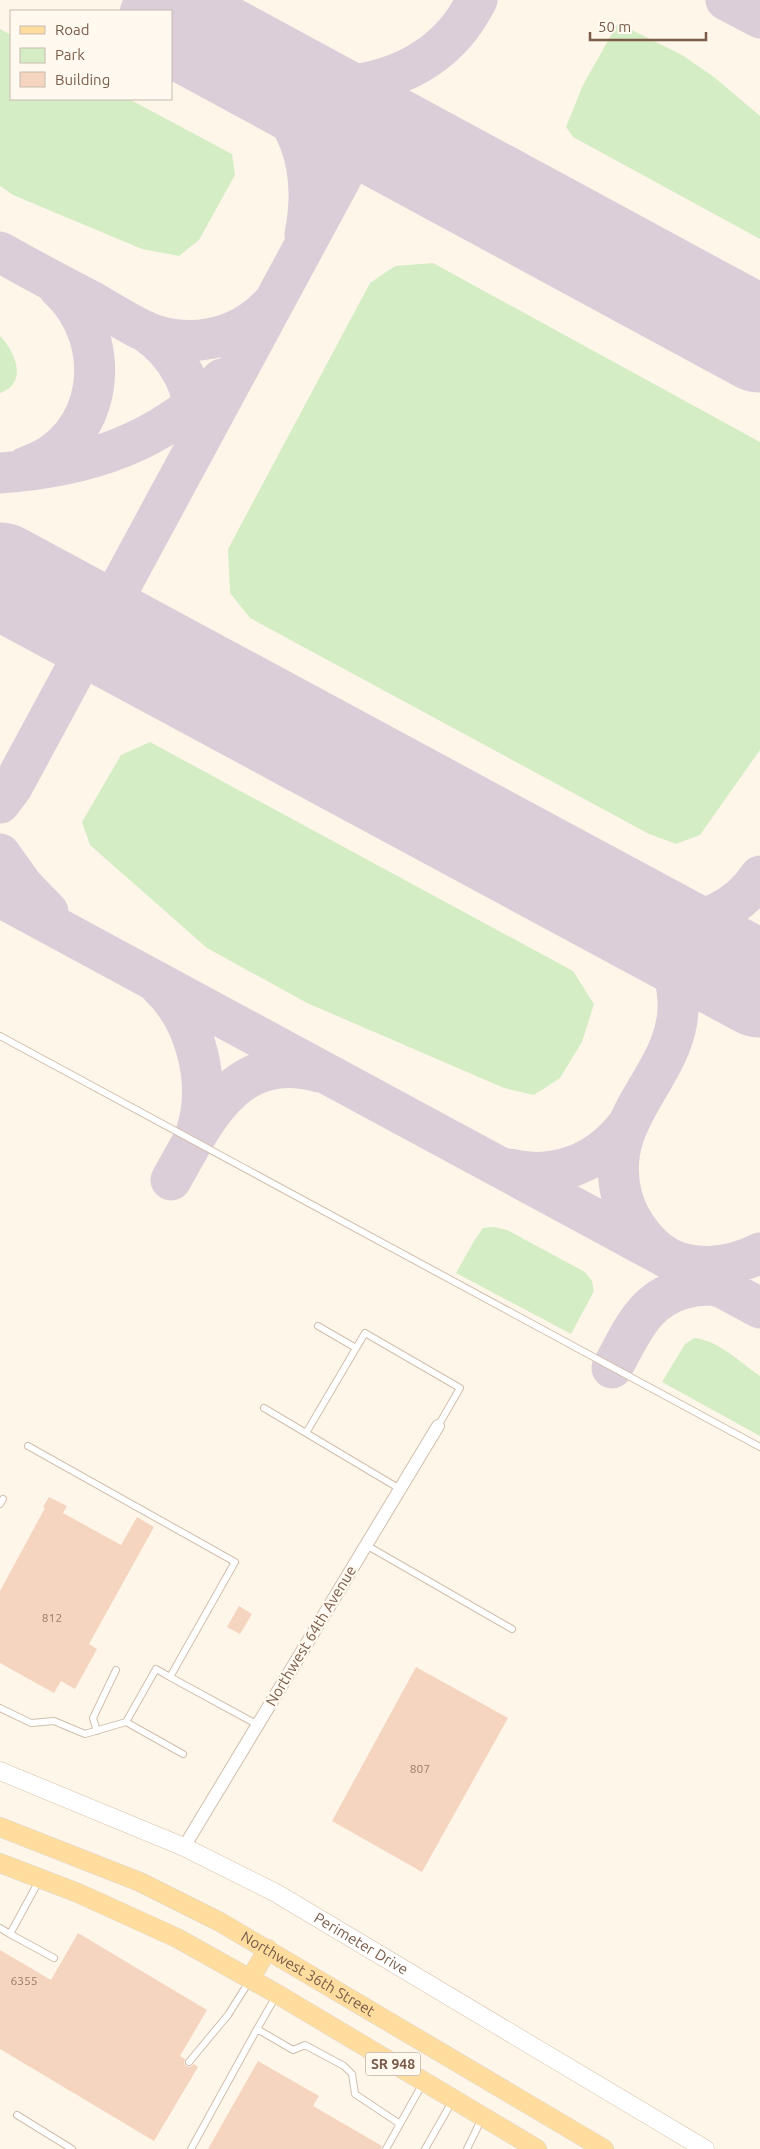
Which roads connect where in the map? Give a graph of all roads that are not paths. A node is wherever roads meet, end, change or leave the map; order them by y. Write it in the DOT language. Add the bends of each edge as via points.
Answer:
graph roads {
  1 [pos="0,1036"];
  2 [pos="318,1326"];
  3 [pos="356,1348"];
  4 [pos="264,1408"];
  5 [pos="438,1426"];
  6 [pos="306,1433"];
  7 [pos="28,1446"];
  8 [pos="760,1447"];
  9 [pos="400,1488"];
  10 [pos="366,1545"];
  11 [pos="512,1629"];
  12 [pos="116,1670"];
  13 [pos="170,1677"];
  14 [pos="0,1708"];
  15 [pos="126,1722"];
  16 [pos="258,1725"];
  17 [pos="97,1730"];
  18 [pos="183,1754"];
  19 [pos="0,1771"];
  20 [pos="0,1826"];
  21 [pos="184,1847"];
  22 [pos="0,1863"];
  23 [pos="40,1878"];
  24 [pos="0,1928"];
  25 [pos="10,1934"];
  26 [pos="268,1949"];
  27 [pos="54,1958"];
  28 [pos="250,1979"];
  29 [pos="277,1994"];
  30 [pos="257,2029"];
  31 [pos="189,2062"];
  32 [pos="424,2082"];
  33 [pos="454,2100"];
  34 [pos="17,2115"];
  35 [pos="483,2117"];
  36 [pos="400,2124"];
  37 [pos="72,2149"];
  38 [pos="191,2149"];
  39 [pos="386,2149"];
  40 [pos="426,2149"];
  41 [pos="467,2149"];
  42 [pos="537,2149"];
  43 [pos="604,2149"];
  44 [pos="705,2149"];
  1 -- 8 [label="lane"];
  2 -- 3 [label="lane"];
  3 -- 5 [label="lane" via="365,1333 460,1388"];
  3 -- 6 [label="lane"];
  4 -- 6 [label="lane"];
  5 -- 9 [label="street, Northwest 64th Avenue"];
  6 -- 9 [label="lane"];
  7 -- 13 [label="lane" via="235,1562"];
  9 -- 10 [label="street, Northwest 64th Avenue"];
  10 -- 11 [label="lane"];
  10 -- 16 [label="street, Northwest 64th Avenue"];
  12 -- 17 [label="lane" via="93,1718"];
  13 -- 15 [label="lane" via="156,1669"];
  13 -- 16 [label="lane"];
  14 -- 17 [label="lane" via="31,1723 54,1721 85,1734"];
  15 -- 17 [label="lane"];
  15 -- 18 [label="lane"];
  16 -- 21 [label="street, Northwest 64th Avenue"];
  19 -- 21 [label="street, Perimeter Drive"];
  20 -- 26 [label="main road, Northwest 36th Street / SR 948" via="140,1882"];
  21 -- 44 [label="street, Perimeter Drive" via="276,1894"];
  22 -- 23 [label="main road, SR 948"];
  23 -- 25 [label="lane"];
  23 -- 28 [label="main road, SR 948" via="150,1925"];
  24 -- 25 [label="lane"];
  25 -- 27 [label="lane"];
  26 -- 28 [label="main road"];
  26 -- 43 [label="main road, Northwest 36th Street / SR 948"];
  28 -- 29 [label="main road, SR 948"];
  28 -- 31 [label="lane" via="228,2015"];
  29 -- 30 [label="lane"];
  29 -- 32 [label="main road, SR 948"];
  30 -- 36 [label="lane" via="294,2050 305,2045 344,2066 352,2074 355,2094"];
  30 -- 38 [label="lane"];
  32 -- 33 [label="main road, SR 948"];
  32 -- 36 [label="lane"];
  33 -- 35 [label="main road, SR 948"];
  33 -- 40 [label="lane"];
  34 -- 37 [label="lane"];
  35 -- 41 [label="lane"];
  35 -- 42 [label="main road, SR 948" via="519,2142"];
  36 -- 39 [label="lane"];
}
